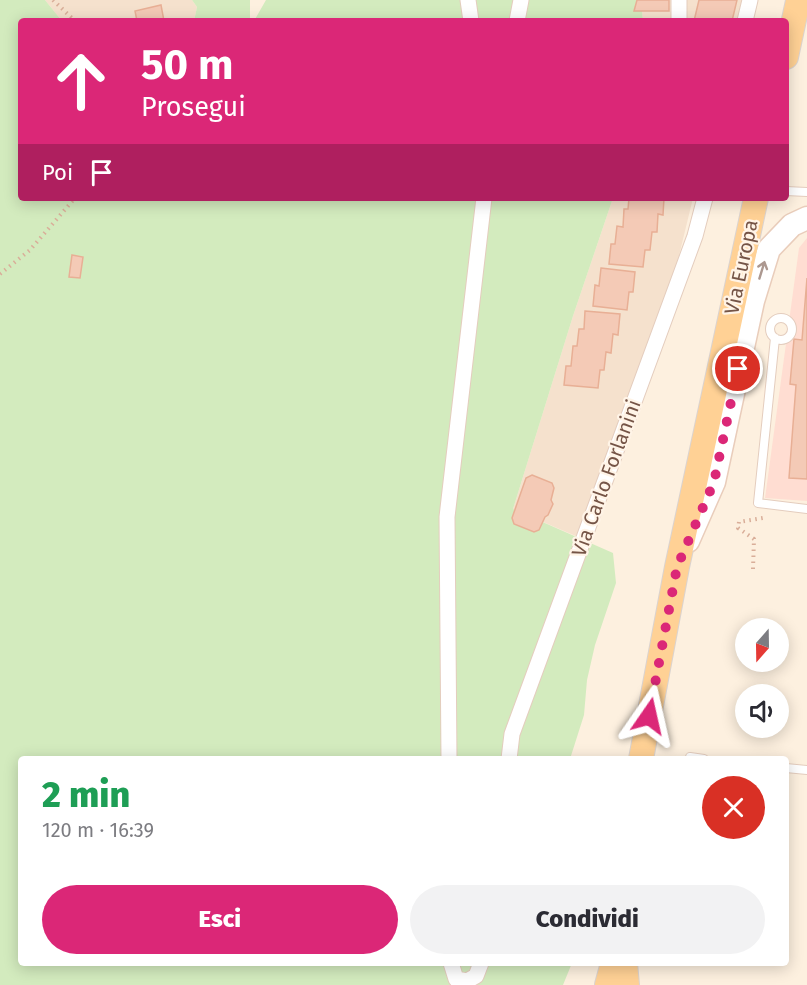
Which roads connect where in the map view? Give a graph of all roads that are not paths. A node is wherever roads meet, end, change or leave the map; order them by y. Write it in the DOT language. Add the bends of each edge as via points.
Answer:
graph roads {
  1 [pos="468,0"];
  2 [pos="521,0"];
  3 [pos="679,0"];
  4 [pos="750,0"];
  5 [pos="798,2"];
  6 [pos="471,18"];
  7 [pos="518,18"];
  8 [pos="680,18"];
  9 [pos="746,18"];
  10 [pos="789,43"];
  11 [pos="789,191"];
  12 [pos="807,192"];
  13 [pos="484,201"];
  14 [pos="704,201"];
  15 [pos="755,201"];
  16 [pos="807,218"];
  17 [pos="776,338"];
  18 [pos="807,508"];
  19 [pos="677,567"];
  20 [pos="449,756"];
  21 [pos="509,756"];
  22 [pos="642,756"];
  23 [pos="789,768"];
  24 [pos="807,770"];
  25 [pos="452,966"];
  26 [pos="480,966"];
  27 [pos="611,966"];
  28 [pos="625,966"];
  29 [pos="607,985"];
  30 [pos="627,985"];
  1 -- 6 [label="street"];
  2 -- 7 [label="street"];
  3 -- 8 [label="street"];
  4 -- 9 [label="street"];
  5 -- 10 [label="main road"];
  11 -- 12 [label="lane"];
  13 -- 20 [label="street" via="447,517"];
  14 -- 21 [label="street, Via Carlo Forlanini" via="695,236 512,734"];
  15 -- 19 [label="main road, Via Europa"];
  19 -- 16 [label="street, one-way" via="714,482 753,301 769,249 792,225"];
  17 -- 18 [label="lane" via="758,503"];
  19 -- 22 [label="main road, Via Europa"];
  23 -- 24 [label="lane"];
  25 -- 26 [label="street" via="456,979 467,981 476,976"];
  27 -- 29 [label="main road"];
  28 -- 30 [label="main road"];
}
